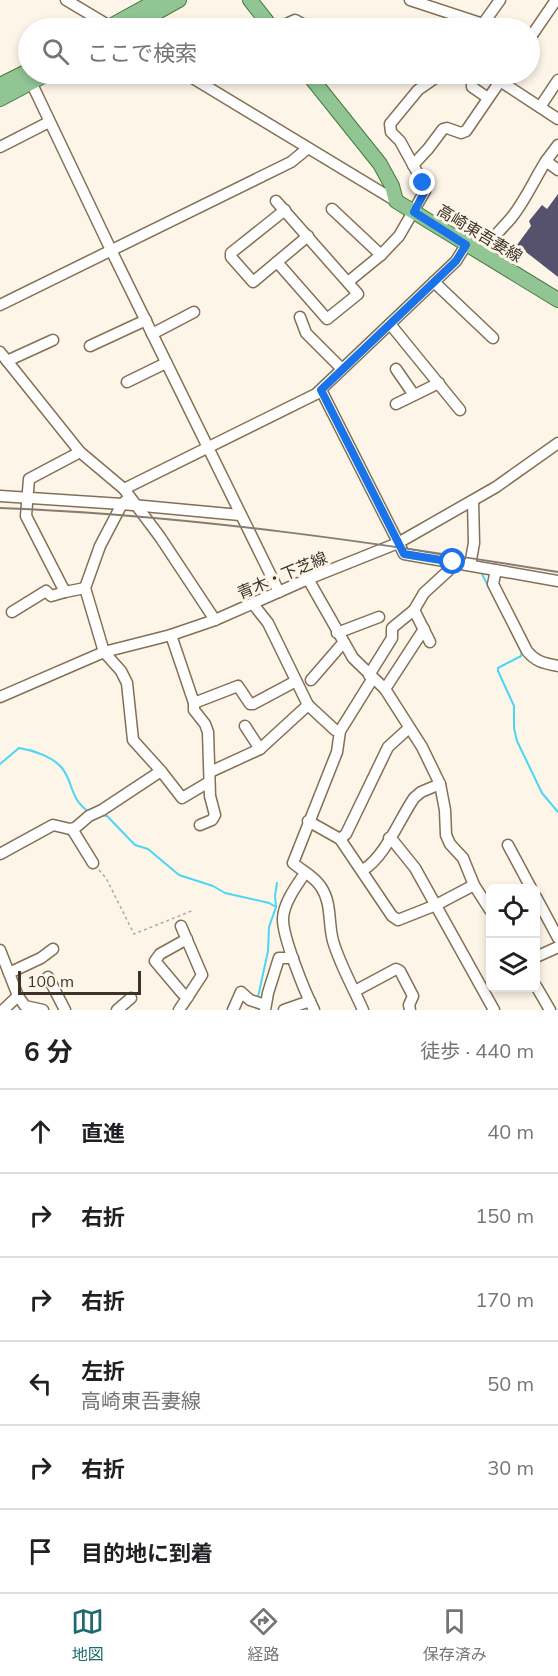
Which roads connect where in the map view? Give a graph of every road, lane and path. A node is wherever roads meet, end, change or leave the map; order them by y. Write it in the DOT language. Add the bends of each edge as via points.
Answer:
graph roads {
  1 [pos="66,0"];
  2 [pos="158,0"];
  3 [pos="179,0"];
  4 [pos="250,0"];
  5 [pos="410,0"];
  6 [pos="500,0"];
  7 [pos="556,0"];
  8 [pos="94,18"];
  9 [pos="127,18"];
  10 [pos="147,18"];
  11 [pos="264,18"];
  12 [pos="459,18"];
  13 [pos="487,18"];
  14 [pos="540,23"];
  15 [pos="558,80"];
  16 [pos="18,81"];
  17 [pos="20,84"];
  18 [pos="33,84"];
  19 [pos="202,84"];
  20 [pos="316,84"];
  21 [pos="427,84"];
  22 [pos="472,84"];
  23 [pos="498,84"];
  24 [pos="512,84"];
  25 [pos="0,86"];
  26 [pos="488,98"];
  27 [pos="0,99"];
  28 [pos="540,107"];
  29 [pos="558,119"];
  30 [pos="49,122"];
  31 [pos="558,144"];
  32 [pos="0,147"];
  33 [pos="307,148"];
  34 [pos="546,161"];
  35 [pos="413,165"];
  36 [pos="558,170"];
  37 [pos="276,201"];
  38 [pos="396,201"];
  39 [pos="332,209"];
  40 [pos="285,210"];
  41 [pos="414,212"];
  42 [pos="308,236"];
  43 [pos="466,245"];
  44 [pos="111,250"];
  45 [pos="482,254"];
  46 [pos="381,255"];
  47 [pos="277,262"];
  48 [pos="348,282"];
  49 [pos="434,282"];
  50 [pos="558,300"];
  51 [pos="0,305"];
  52 [pos="194,312"];
  53 [pos="300,317"];
  54 [pos="146,321"];
  55 [pos="390,324"];
  56 [pos="152,334"];
  57 [pos="494,338"];
  58 [pos="53,340"];
  59 [pos="90,346"];
  60 [pos="0,352"];
  61 [pos="7,361"];
  62 [pos="166,363"];
  63 [pos="342,369"];
  64 [pos="396,369"];
  65 [pos="127,382"];
  66 [pos="438,383"];
  67 [pos="321,390"];
  68 [pos="414,395"];
  69 [pos="396,404"];
  70 [pos="460,410"];
  71 [pos="558,442"];
  72 [pos="209,447"];
  73 [pos="80,452"];
  74 [pos="0,496"];
  75 [pos="28,497"];
  76 [pos="128,499"];
  77 [pos="473,501"];
  78 [pos="240,515"];
  79 [pos="398,543"];
  80 [pos="453,562"];
  81 [pos="470,565"];
  82 [pos="496,570"];
  83 [pos="308,579"];
  84 [pos="558,581"];
  85 [pos="85,588"];
  86 [pos="64,592"];
  87 [pos="279,592"];
  88 [pos="253,604"];
  89 [pos="414,610"];
  90 [pos="12,612"];
  91 [pos="379,617"];
  92 [pos="215,620"];
  93 [pos="424,629"];
  94 [pos="171,635"];
  95 [pos="340,638"];
  96 [pos="430,642"];
  97 [pos="104,652"];
  98 [pos="558,666"];
  99 [pos="371,677"];
  100 [pos="311,680"];
  101 [pos="296,681"];
  102 [pos="385,689"];
  103 [pos="0,698"];
  104 [pos="194,703"];
  105 [pos="308,705"];
  106 [pos="245,726"];
  107 [pos="409,728"];
  108 [pos="340,731"];
  109 [pos="260,749"];
  110 [pos="161,771"];
  111 [pos="210,777"];
  112 [pos="440,784"];
  113 [pos="308,820"];
  114 [pos="200,825"];
  115 [pos="72,829"];
  116 [pos="389,838"];
  117 [pos="340,839"];
  118 [pos="508,845"];
  119 [pos="0,854"];
  120 [pos="93,863"];
  121 [pos="363,870"];
  122 [pos="305,873"];
  123 [pos="529,884"];
  124 [pos="474,885"];
  125 [pos="436,904"];
  126 [pos="486,904"];
  127 [pos="540,904"];
  128 [pos="194,910"];
  129 [pos="181,926"];
  130 [pos="558,938"];
  131 [pos="188,939"];
  132 [pos="558,947"];
  133 [pos="53,949"];
  134 [pos="0,950"];
  135 [pos="540,955"];
  136 [pos="293,958"];
  137 [pos="9,973"];
  138 [pos="48,977"];
  139 [pos="355,991"];
  140 [pos="540,992"];
  141 [pos="18,996"];
  142 [pos="188,997"];
  143 [pos="131,998"];
  144 [pos="312,1006"];
  145 [pos="265,1008"];
  146 [pos="3,1010"];
  147 [pos="43,1010"];
  148 [pos="65,1010"];
  149 [pos="117,1010"];
  150 [pos="179,1010"];
  151 [pos="233,1010"];
  152 [pos="284,1010"];
  153 [pos="363,1010"];
  154 [pos="410,1010"];
  155 [pos="495,1010"];
  156 [pos="550,1010"];
  1 -- 8 [label="street"];
  2 -- 9 [label="main road"];
  3 -- 10 [label="main road"];
  4 -- 11 [label="main road"];
  5 -- 12 [label="street"];
  6 -- 13 [label="street"];
  7 -- 14 [label="street"];
  15 -- 28 [label="street"];
  16 -- 25 [label="main road"];
  17 -- 27 [label="main road"];
  18 -- 30 [label="street"];
  19 -- 33 [label="street"];
  20 -- 38 [label="main road" via="380,164"];
  21 -- 35 [label="street" via="390,124 391,132"];
  22 -- 26 [label="street"];
  23 -- 26 [label="street"];
  24 -- 28 [label="street"];
  26 -- 35 [label="street" via="466,131 443,129"];
  28 -- 29 [label="street"];
  30 -- 32 [label="street"];
  30 -- 44 [label="street"];
  31 -- 34 [label="street"];
  33 -- 38 [label="street"];
  33 -- 44 [label="street" via="291,162"];
  34 -- 36 [label="street"];
  34 -- 45 [label="street" via="513,216"];
  35 -- 41 [label="street" via="425,191"];
  37 -- 40 [label="street"];
  38 -- 41 [label="main road, 高崎東吾妻線"];
  39 -- 46 [label="street"];
  40 -- 42 [label="street"];
  40 -- 47 [label="street" via="231,253 253,282"];
  41 -- 43 [label="main road, 高崎東吾妻線"];
  41 -- 46 [label="street" via="404,230"];
  42 -- 47 [label="street"];
  42 -- 48 [label="street"];
  43 -- 45 [label="main road, 高崎東吾妻線"];
  43 -- 49 [label="street"];
  44 -- 51 [label="street"];
  44 -- 54 [label="street"];
  45 -- 50 [label="main road, 高崎東吾妻線"];
  46 -- 48 [label="street"];
  47 -- 48 [label="street" via="327,319 358,294"];
  49 -- 55 [label="street"];
  49 -- 57 [label="street"];
  52 -- 56 [label="street"];
  53 -- 63 [label="street" via="306,333"];
  54 -- 56 [label="street"];
  54 -- 59 [label="street"];
  55 -- 63 [label="street"];
  55 -- 66 [label="street"];
  56 -- 62 [label="street"];
  58 -- 61 [label="street"];
  60 -- 61 [label="street"];
  61 -- 73 [label="street"];
  62 -- 65 [label="street"];
  62 -- 72 [label="street"];
  63 -- 67 [label="street"];
  64 -- 68 [label="street"];
  66 -- 68 [label="street"];
  66 -- 70 [label="street"];
  67 -- 72 [label="street"];
  67 -- 79 [label="street"];
  68 -- 69 [label="street"];
  71 -- 77 [label="street, 青木・下芝線"];
  72 -- 76 [label="street"];
  72 -- 78 [label="street"];
  73 -- 75 [label="street" via="29,479"];
  73 -- 76 [label="street"];
  74 -- 75 [label="street"];
  75 -- 76 [label="street"];
  75 -- 86 [label="street" via="26,516"];
  76 -- 78 [label="street"];
  76 -- 85 [label="street" via="100,546"];
  76 -- 92 [label="street" via="160,537"];
  77 -- 79 [label="street, 青木・下芝線"];
  77 -- 81 [label="street"];
  78 -- 87 [label="street"];
  79 -- 80 [label="street" via="404,554"];
  79 -- 83 [label="street, 青木・下芝線"];
  80 -- 81 [label="street"];
  80 -- 89 [label="street"];
  81 -- 82 [label="street"];
  82 -- 84 [label="street"];
  82 -- 98 [label="street" via="493,584 526,651 540,663"];
  83 -- 87 [label="street, 青木・下芝線"];
  83 -- 95 [label="street"];
  85 -- 86 [label="street"];
  85 -- 97 [label="street"];
  86 -- 90 [label="street" via="51,596 46,591"];
  87 -- 88 [label="street, 青木・下芝線"];
  88 -- 92 [label="street, 青木・下芝線"];
  88 -- 101 [label="street" via="268,623"];
  89 -- 93 [label="street"];
  89 -- 99 [label="street" via="392,628 392,638"];
  91 -- 95 [label="street"];
  92 -- 94 [label="street, 青木・下芝線"];
  93 -- 96 [label="street"];
  93 -- 102 [label="street"];
  94 -- 97 [label="street, 青木・下芝線"];
  94 -- 104 [label="street"];
  95 -- 99 [label="street"];
  95 -- 100 [label="street"];
  97 -- 103 [label="street, 青木・下芝線"];
  97 -- 110 [label="street" via="127,683 133,740"];
  99 -- 102 [label="street"];
  99 -- 108 [label="street"];
  101 -- 104 [label="street" via="253,704 246,701 238,686"];
  101 -- 105 [label="street"];
  102 -- 107 [label="street"];
  104 -- 111 [label="street" via="194,710 208,732"];
  105 -- 108 [label="street"];
  105 -- 109 [label="street"];
  106 -- 109 [label="street"];
  107 -- 112 [label="street"];
  107 -- 117 [label="street" via="388,747 346,834"];
  108 -- 113 [label="street" via="337,752"];
  109 -- 111 [label="street"];
  110 -- 111 [label="street" via="182,798"];
  110 -- 115 [label="street"];
  111 -- 114 [label="street" via="215,815"];
  112 -- 116 [label="street" via="426,788 414,798"];
  112 -- 124 [label="street" via="446,835 463,858"];
  113 -- 117 [label="street"];
  113 -- 122 [label="street" via="293,863"];
  115 -- 119 [label="street" via="52,825"];
  115 -- 120 [label="street"];
  116 -- 121 [label="street"];
  116 -- 125 [label="street" via="415,868"];
  117 -- 121 [label="street"];
  118 -- 123 [label="street"];
  120 -- 128 [label="path" via="106,878 134,934"];
  121 -- 125 [label="street" via="395,918 402,920"];
  122 -- 136 [label="street" via="283,917"];
  122 -- 139 [label="street" via="321,887 328,902 332,939"];
  124 -- 125 [label="street"];
  124 -- 126 [label="street"];
  125 -- 155 [label="street"];
  127 -- 130 [label="street"];
  129 -- 131 [label="street"];
  131 -- 142 [label="street" via="202,975"];
  131 -- 142 [label="street" via="160,954 155,961"];
  132 -- 135 [label="street"];
  133 -- 137 [label="street"];
  134 -- 137 [label="street"];
  136 -- 144 [label="street"];
  136 -- 145 [label="street" via="279,958"];
  137 -- 141 [label="street"];
  138 -- 148 [label="street"];
  139 -- 153 [label="street"];
  139 -- 154 [label="street" via="400,970 413,996"];
  140 -- 156 [label="street"];
  141 -- 146 [label="street"];
  141 -- 147 [label="street" via="25,1006"];
  142 -- 150 [label="street"];
  143 -- 149 [label="street"];
  144 -- 152 [label="street"];
  145 -- 151 [label="street" via="242,992"];
}
